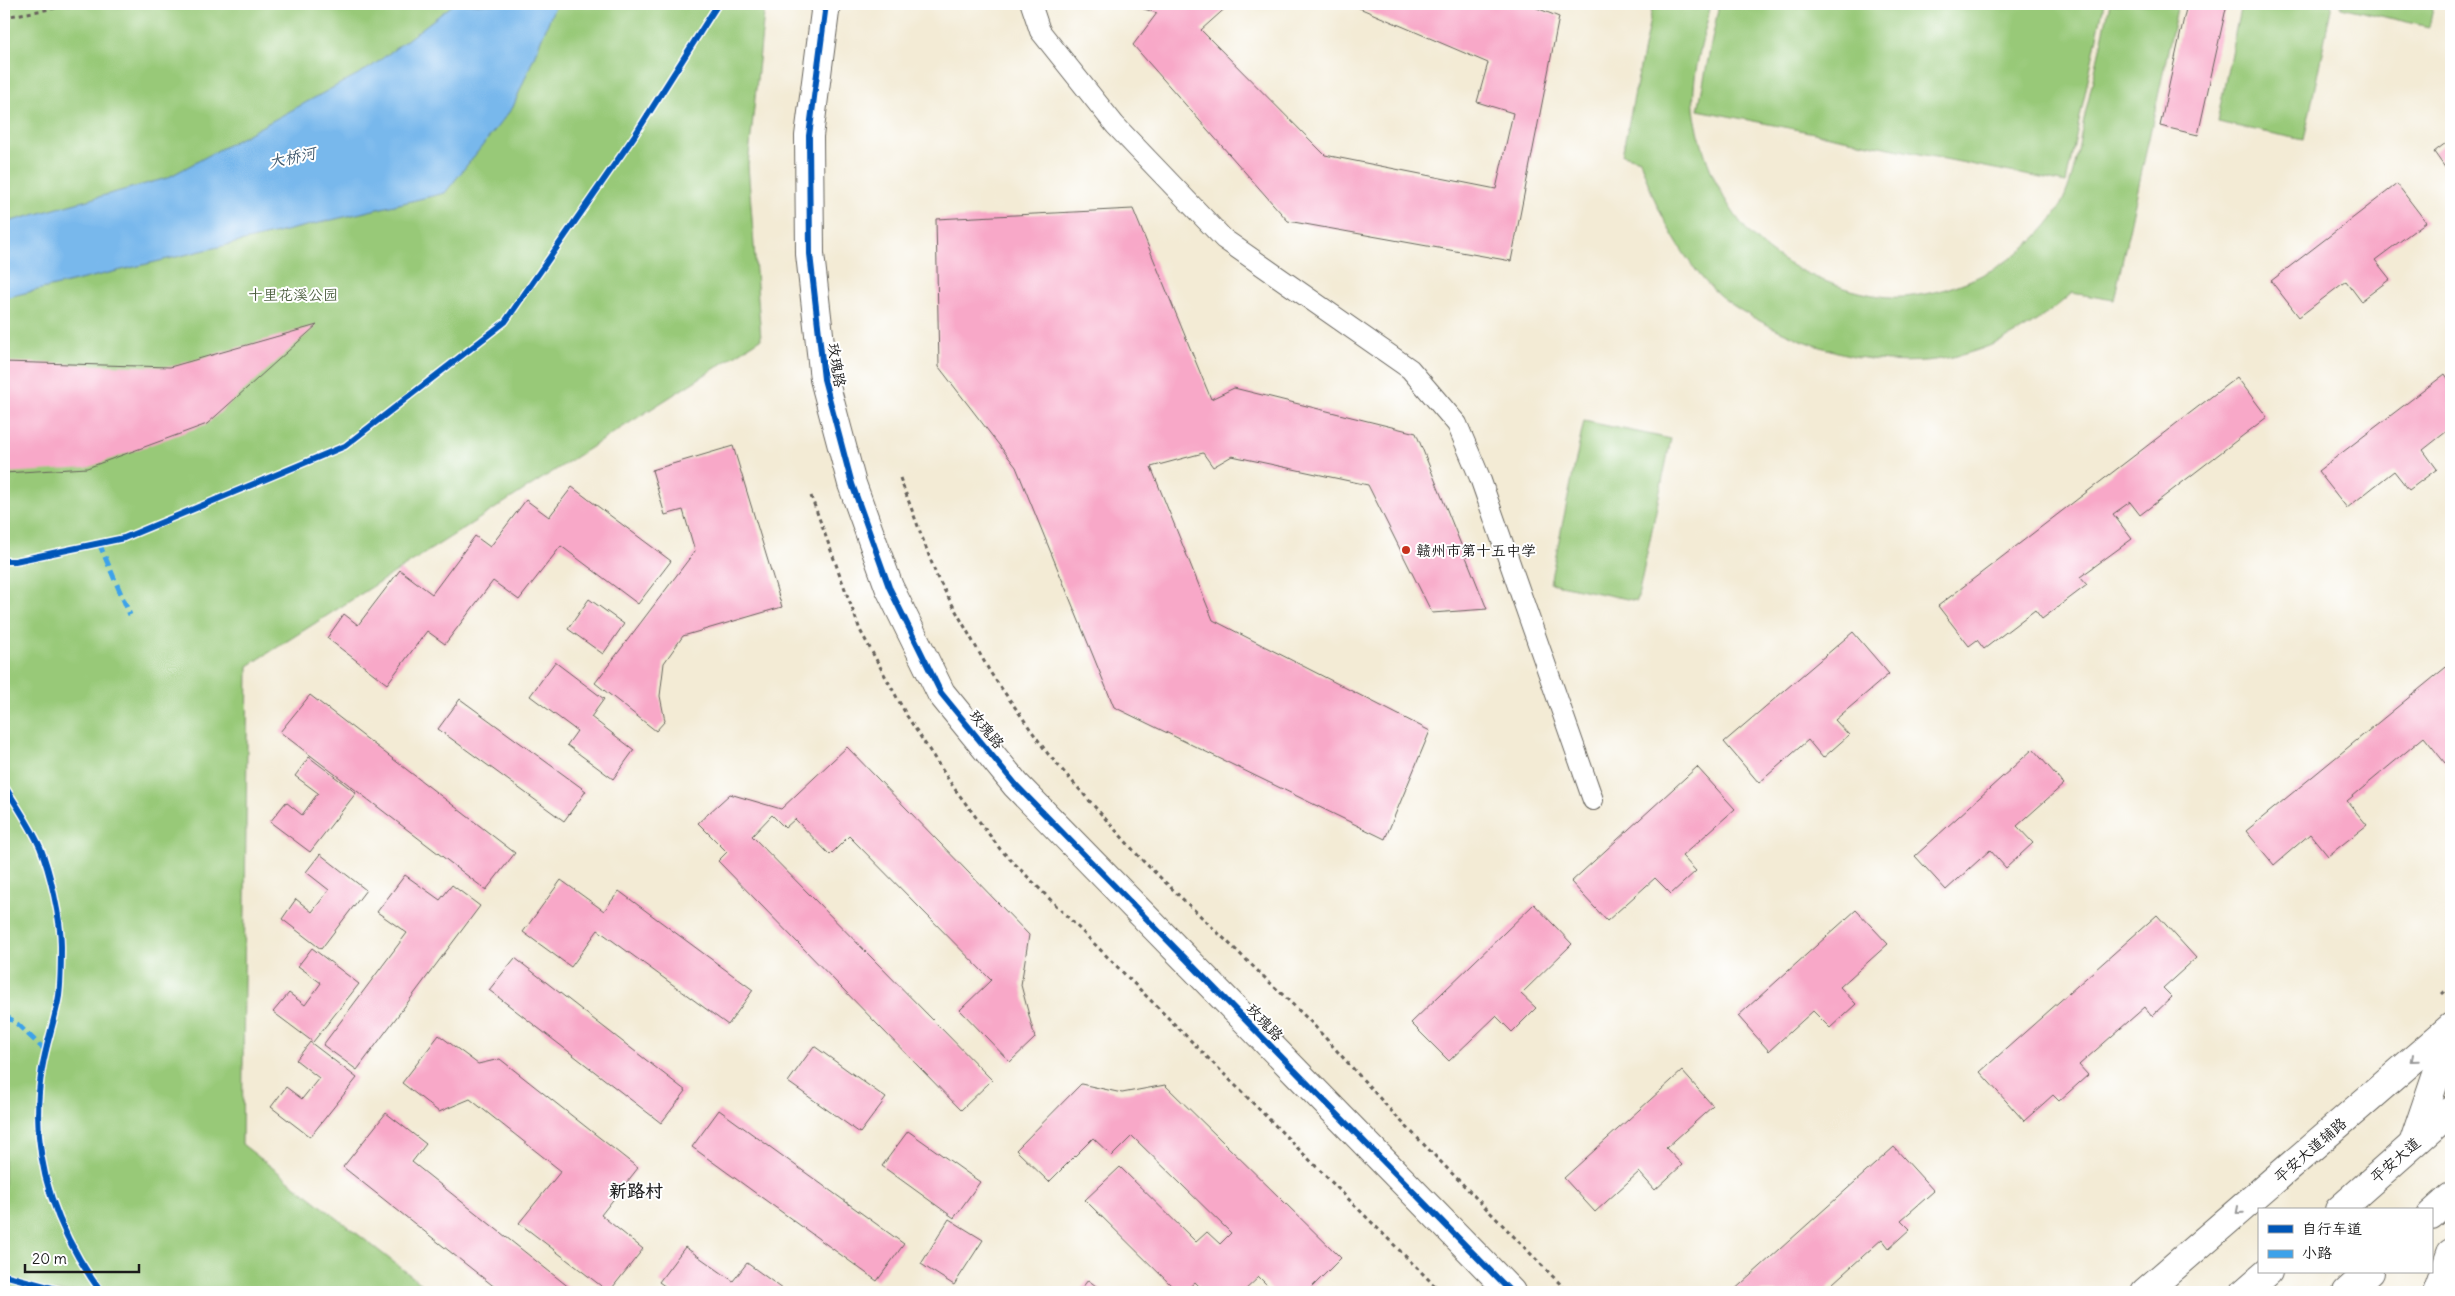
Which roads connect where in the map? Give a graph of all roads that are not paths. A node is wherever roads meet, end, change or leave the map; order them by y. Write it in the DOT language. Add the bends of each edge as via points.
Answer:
graph roads {
  1 [pos="826,4"];
  2 [pos="1031,4"];
  3 [pos="1593,800"];
  4 [pos="2451,1027"];
  5 [pos="2451,1032"];
  6 [pos="2451,1111"];
  7 [pos="2413,1144"];
  8 [pos="2451,1197"];
  9 [pos="2341,1208"];
  10 [pos="2432,1214"];
  11 [pos="2451,1252"];
  12 [pos="2266,1274"];
  13 [pos="2367,1274"];
  14 [pos="1511,1292"];
  15 [pos="2146,1292"];
  16 [pos="2245,1292"];
  17 [pos="2347,1292"];
  18 [pos="2436,1292"];
  1 -- 14 [label="street, 玫瑰路" via="809,136 810,254 824,379 852,484 889,587 941,693 1016,785"];
  2 -- 3 [label="lane" via="1040,31 1116,125 1224,239 1410,369 1457,424 1480,478"];
  4 -- 15 [label="street, 平安大道辅路, one-way"];
  5 -- 7 [label="street"];
  6 -- 7 [label="street, 平安大道"];
  7 -- 9 [label="street, 平安大道"];
  8 -- 10 [label="street"];
  11 -- 18 [label="street"];
  12 -- 16 [label="street"];
  13 -- 17 [label="street"];
}
